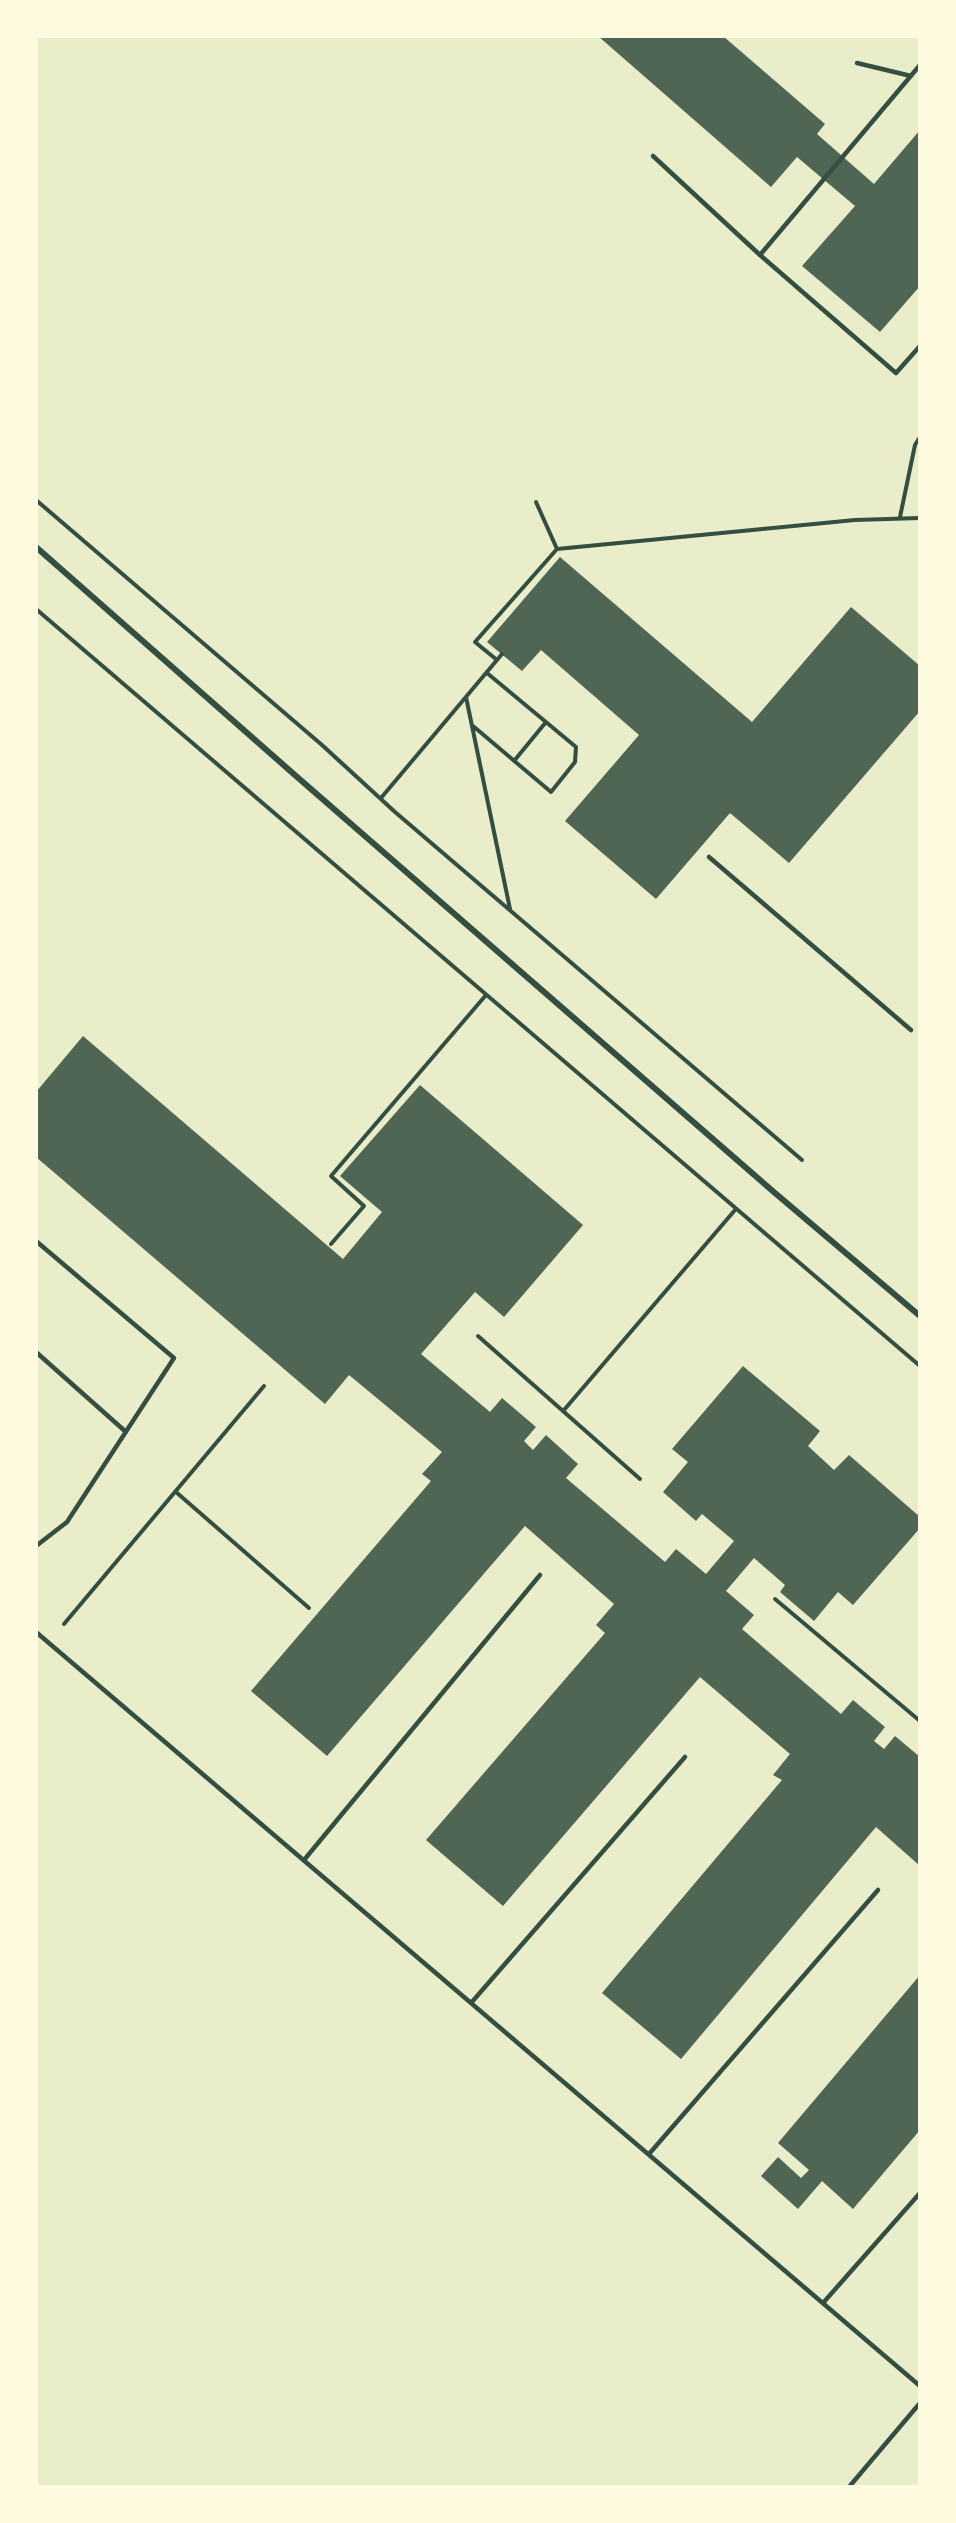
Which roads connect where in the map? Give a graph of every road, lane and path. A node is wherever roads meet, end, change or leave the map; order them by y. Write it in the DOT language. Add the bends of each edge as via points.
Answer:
graph roads {
  1 [pos="857,63"];
  2 [pos="920,65"];
  3 [pos="911,76"];
  4 [pos="653,156"];
  5 [pos="760,255"];
  6 [pos="920,346"];
  7 [pos="920,437"];
  8 [pos="36,500"];
  9 [pos="536,502"];
  10 [pos="900,518"];
  11 [pos="920,518"];
  12 [pos="36,547"];
  13 [pos="557,549"];
  14 [pos="36,609"];
  15 [pos="502,654"];
  16 [pos="497,660"];
  17 [pos="487,673"];
  18 [pos="466,697"];
  19 [pos="546,722"];
  20 [pos="473,726"];
  21 [pos="514,761"];
  22 [pos="381,798"];
  23 [pos="709,857"];
  24 [pos="510,910"];
  25 [pos="486,995"];
  26 [pos="911,1030"];
  27 [pos="802,1160"];
  28 [pos="735,1210"];
  29 [pos="36,1241"];
  30 [pos="331,1244"];
  31 [pos="920,1316"];
  32 [pos="478,1336"];
  33 [pos="36,1352"];
  34 [pos="920,1366"];
  35 [pos="264,1386"];
  36 [pos="564,1410"];
  37 [pos="126,1432"];
  38 [pos="640,1479"];
  39 [pos="176,1492"];
  40 [pos="36,1546"];
  41 [pos="540,1575"];
  42 [pos="775,1599"];
  43 [pos="309,1608"];
  44 [pos="36,1632"];
  45 [pos="48,1643"];
  46 [pos="920,1721"];
  47 [pos="685,1757"];
  48 [pos="304,1860"];
  49 [pos="878,1890"];
  50 [pos="471,2002"];
  51 [pos="649,2154"];
  52 [pos="920,2193"];
  53 [pos="823,2303"];
  54 [pos="920,2386"];
  55 [pos="920,2403"];
  56 [pos="849,2487"];
  1 -- 3 [label="lane"];
  2 -- 3 [label="lane"];
  3 -- 5 [label="lane"];
  4 -- 5 [label="lane"];
  5 -- 6 [label="lane" via="896,373"];
  7 -- 10 [label="path"];
  8 -- 22 [label="path"];
  9 -- 13 [label="path"];
  10 -- 11 [label="path"];
  10 -- 13 [label="path"];
  12 -- 31 [label="street"];
  13 -- 16 [label="path" via="475,642"];
  14 -- 25 [label="path"];
  15 -- 16 [label="path"];
  16 -- 17 [label="path"];
  17 -- 18 [label="path"];
  17 -- 19 [label="path"];
  18 -- 20 [label="path"];
  18 -- 22 [label="path"];
  19 -- 21 [label="path"];
  19 -- 21 [label="path" via="576,747 575,762 551,792"];
  20 -- 21 [label="path"];
  20 -- 24 [label="path"];
  22 -- 24 [label="path"];
  23 -- 26 [label="lane"];
  24 -- 27 [label="path"];
  25 -- 28 [label="path"];
  25 -- 30 [label="path" via="331,1176 364,1206"];
  28 -- 34 [label="path"];
  28 -- 36 [label="path"];
  29 -- 37 [label="lane" via="174,1358"];
  32 -- 36 [label="path"];
  33 -- 37 [label="lane"];
  35 -- 39 [label="path"];
  36 -- 38 [label="path"];
  37 -- 40 [label="lane" via="67,1522"];
  39 -- 43 [label="path"];
  39 -- 45 [label="path"];
  41 -- 48 [label="lane"];
  42 -- 46 [label="path"];
  44 -- 45 [label="lane"];
  45 -- 48 [label="lane"];
  47 -- 50 [label="lane"];
  48 -- 50 [label="lane"];
  49 -- 51 [label="lane"];
  50 -- 51 [label="lane"];
  51 -- 53 [label="lane"];
  52 -- 53 [label="lane"];
  53 -- 54 [label="lane"];
  55 -- 56 [label="lane"];
}
